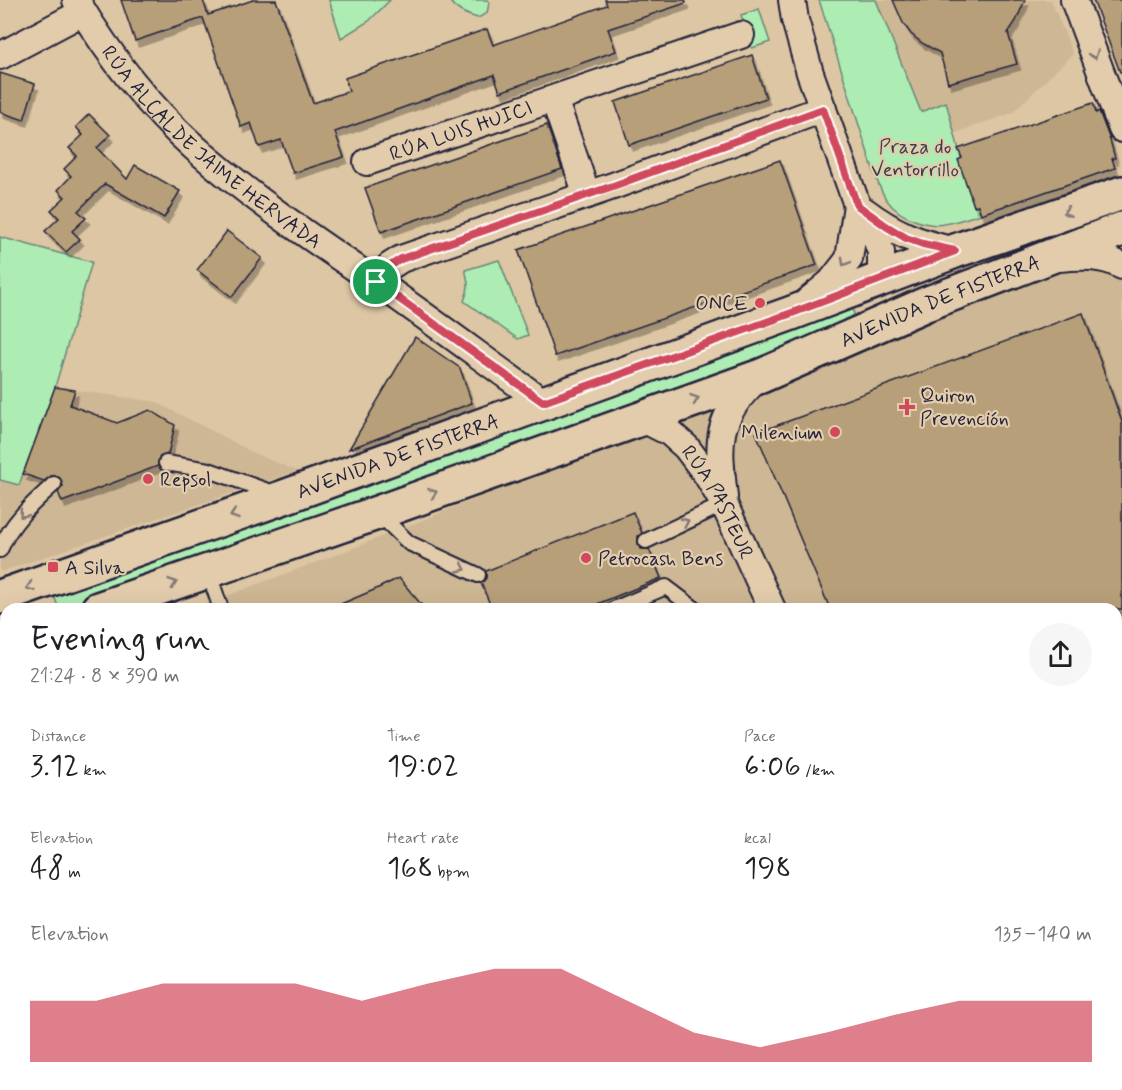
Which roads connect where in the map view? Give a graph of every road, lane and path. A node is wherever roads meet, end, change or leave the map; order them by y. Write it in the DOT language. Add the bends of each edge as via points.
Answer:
graph roads {
  1 [pos="792,0"];
  2 [pos="1074,0"];
  3 [pos="80,6"];
  4 [pos="741,35"];
  5 [pos="0,56"];
  6 [pos="554,99"];
  7 [pos="823,109"];
  8 [pos="1122,129"];
  9 [pos="367,162"];
  10 [pos="1122,193"];
  11 [pos="587,195"];
  12 [pos="857,205"];
  13 [pos="1122,229"];
  14 [pos="955,251"];
  15 [pos="1043,259"];
  16 [pos="1122,266"];
  17 [pos="881,280"];
  18 [pos="376,282"];
  19 [pos="792,313"];
  20 [pos="832,344"];
  21 [pos="760,376"];
  22 [pos="543,402"];
  23 [pos="641,418"];
  24 [pos="166,463"];
  25 [pos="54,484"];
  26 [pos="284,497"];
  27 [pos="724,504"];
  28 [pos="378,513"];
  29 [pos="646,541"];
  30 [pos="0,550"];
  31 [pos="208,571"];
  32 [pos="478,575"];
  33 [pos="0,597"];
  34 [pos="115,603"];
  35 [pos="219,603"];
  36 [pos="628,603"];
  37 [pos="686,603"];
  38 [pos="768,603"];
  1 -- 7 [label="street"];
  2 -- 8 [label="street, one-way"];
  3 -- 5 [label="street"];
  3 -- 18 [label="street, RÚA ALCALDE JAIME HERVADA" via="118,64 194,147 261,201"];
  4 -- 6 [label="street, RÚA LUIS HUICI"];
  6 -- 9 [label="street, RÚA LUIS HUICI"];
  6 -- 11 [label="street, RÚA LUIS HUICI"];
  7 -- 11 [label="street"];
  7 -- 12 [label="street"];
  10 -- 14 [label="main road, AVENIDA DE FISTERRA, one-way"];
  11 -- 18 [label="street" via="401,259"];
  12 -- 14 [label="street" via="906,238"];
  12 -- 17 [label="street" via="881,252"];
  12 -- 19 [label="street, AVENIDA DE FISTERRA, one-way" via="849,259 831,282"];
  13 -- 15 [label="main road, AVENIDA DE FISTERRA"];
  14 -- 17 [label="main road, AVENIDA DE FISTERRA"];
  15 -- 16 [label="street" via="1102,258"];
  15 -- 20 [label="main road, AVENIDA DE FISTERRA"];
  17 -- 19 [label="main road, AVENIDA DE FISTERRA"];
  17 -- 20 [label="main road" via="873,309"];
  18 -- 22 [label="street, RÚA ALCALDE JAIME HERVADA"];
  19 -- 22 [label="main road, AVENIDA DE FISTERRA"];
  20 -- 21 [label="main road, AVENIDA DE FISTERRA"];
  23 -- 21 [label="main road, AVENIDA DE FISTERRA, one-way"];
  21 -- 27 [label="street, AVENIDA DE FISTERRA" via="742,392 720,434"];
  22 -- 26 [label="main road, AVENIDA DE FISTERRA"];
  23 -- 27 [label="street, RÚA PASTEUR" via="669,432 686,447"];
  28 -- 23 [label="main road, AVENIDA DE FISTERRA, one-way"];
  24 -- 26 [label="lane" via="209,470"];
  25 -- 30 [label="lane, one-way" via="25,511"];
  26 -- 33 [label="main road, AVENIDA DE FISTERRA, one-way"];
  29 -- 27 [label="lane, one-way"];
  27 -- 38 [label="street, RÚA PASTEUR"];
  28 -- 31 [label="main road, AVENIDA DE FISTERRA"];
  28 -- 32 [label="lane, one-way" via="409,543"];
  34 -- 31 [label="main road, AVENIDA DE FISTERRA, one-way"];
  31 -- 35 [label="lane"];
  36 -- 37 [label="lane" via="666,587"];
}
